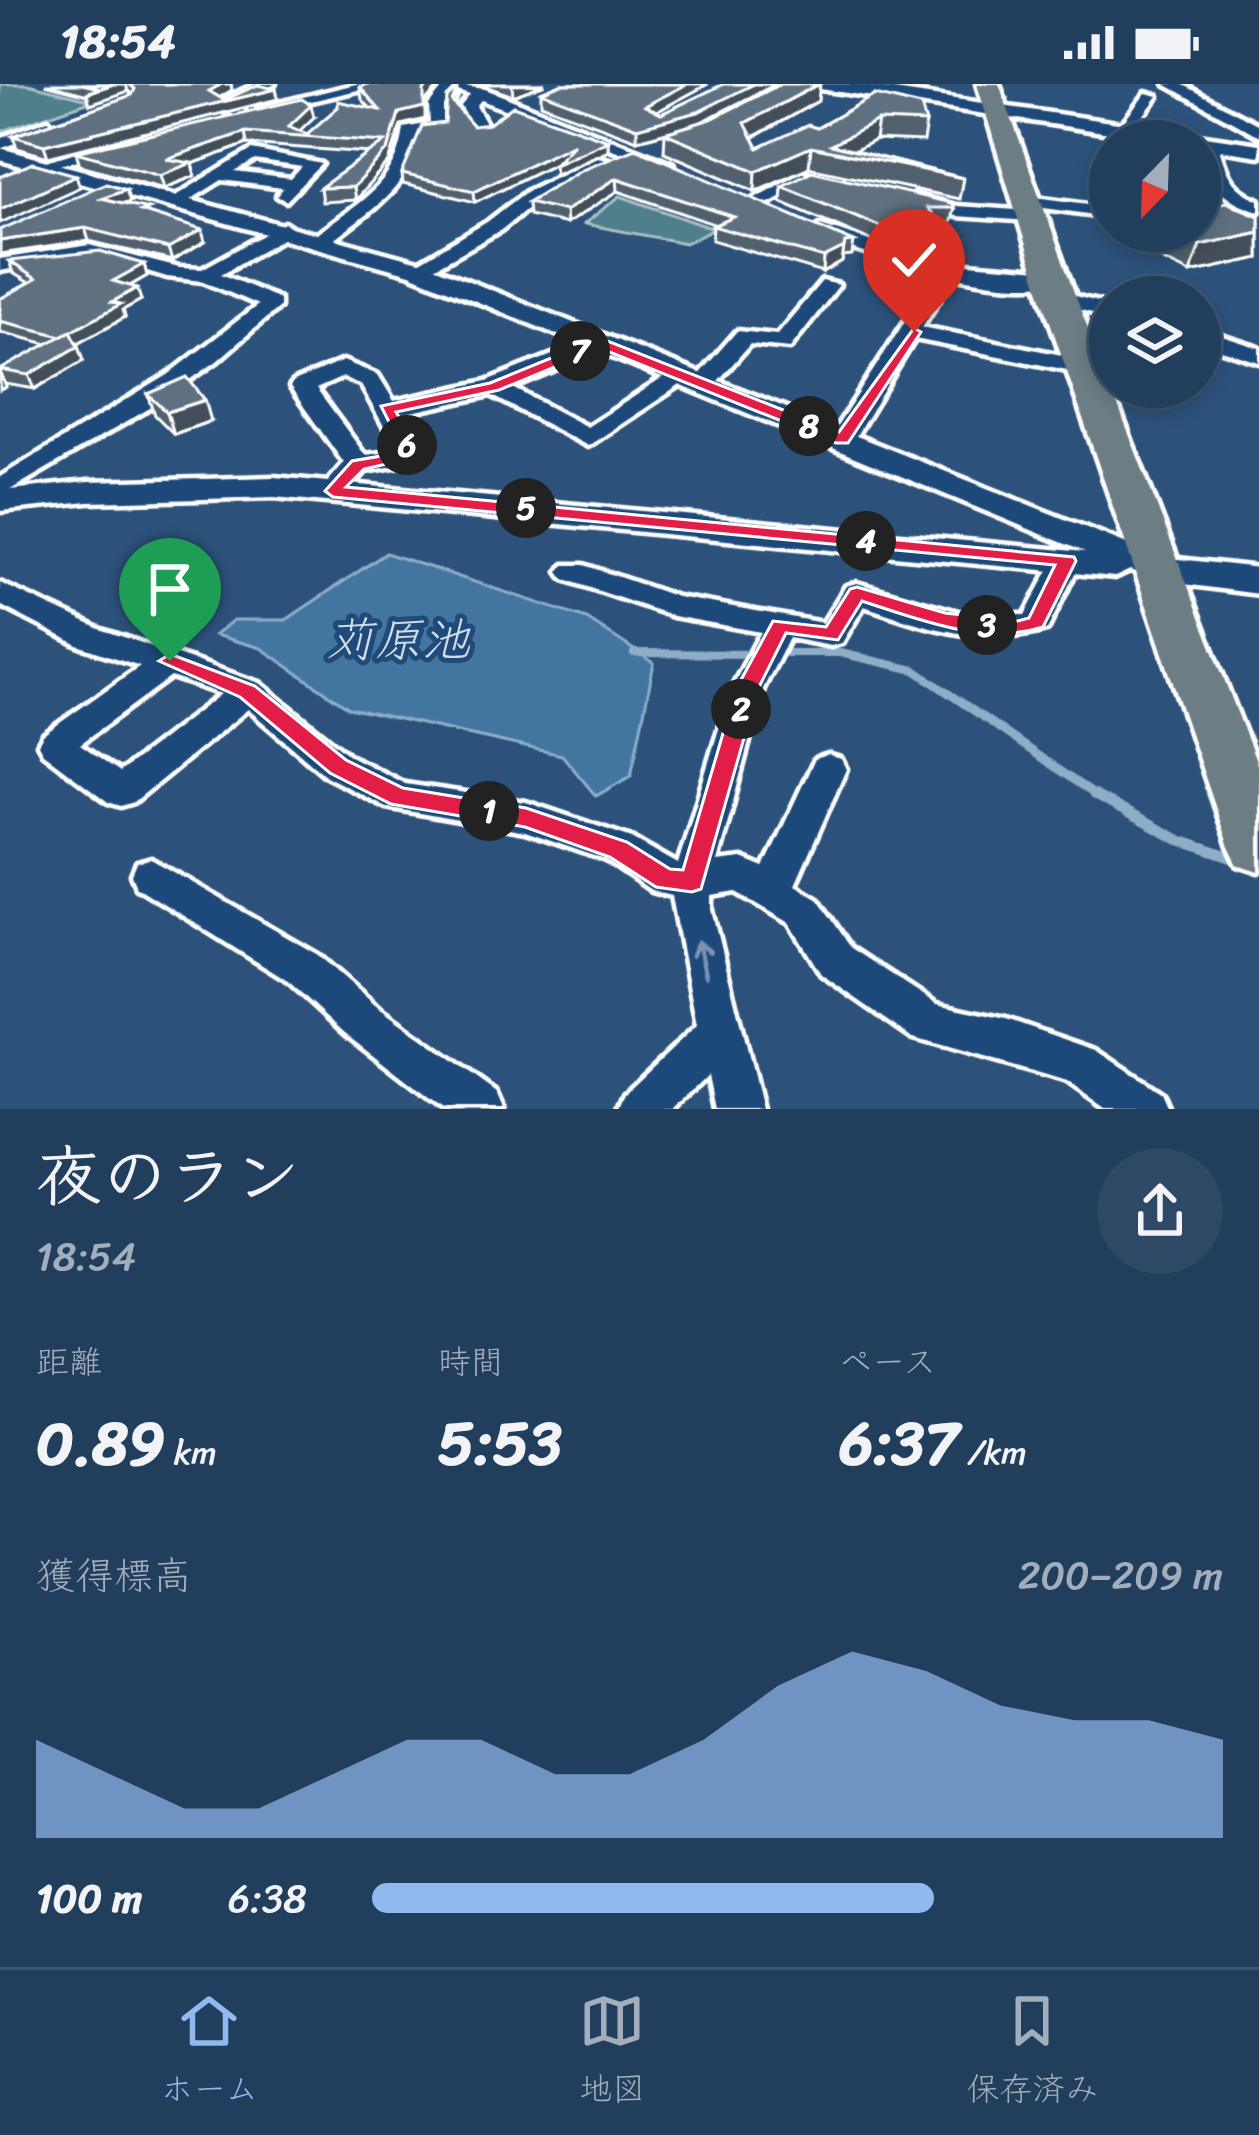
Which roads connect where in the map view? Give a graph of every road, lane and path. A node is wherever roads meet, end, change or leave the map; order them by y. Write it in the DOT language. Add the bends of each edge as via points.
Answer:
graph roads {
  1 [pos="268,84"];
  2 [pos="376,84"];
  3 [pos="820,84"];
  4 [pos="454,85"];
  5 [pos="1181,85"];
  6 [pos="481,92"];
  7 [pos="538,94"];
  8 [pos="1150,96"];
  9 [pos="993,97"];
  10 [pos="305,99"];
  11 [pos="1244,103"];
  12 [pos="348,104"];
  13 [pos="1210,105"];
  14 [pos="526,110"];
  15 [pos="240,114"];
  16 [pos="72,117"];
  17 [pos="1092,120"];
  18 [pos="1133,120"];
  19 [pos="202,123"];
  20 [pos="481,129"];
  21 [pos="1259,131"];
  22 [pos="667,141"];
  23 [pos="123,143"];
  24 [pos="0,144"];
  25 [pos="1221,144"];
  26 [pos="632,149"];
  27 [pos="1259,150"];
  28 [pos="0,154"];
  29 [pos="41,165"];
  30 [pos="219,175"];
  31 [pos="694,176"];
  32 [pos="844,182"];
  33 [pos="110,183"];
  34 [pos="1221,183"];
  35 [pos="735,194"];
  36 [pos="889,194"];
  37 [pos="73,200"];
  38 [pos="176,200"];
  39 [pos="755,203"];
  40 [pos="1259,206"];
  41 [pos="1030,208"];
  42 [pos="777,212"];
  43 [pos="1089,212"];
  44 [pos="798,221"];
  45 [pos="285,229"];
  46 [pos="323,239"];
  47 [pos="0,265"];
  48 [pos="418,269"];
  49 [pos="206,275"];
  50 [pos="829,285"];
  51 [pos="1055,288"];
  52 [pos="930,298"];
  53 [pos="1089,303"];
  54 [pos="914,332"];
  55 [pos="600,343"];
  56 [pos="1221,343"];
  57 [pos="1259,356"];
  58 [pos="1087,368"];
  59 [pos="692,380"];
  60 [pos="494,387"];
  61 [pos="387,410"];
  62 [pos="842,439"];
  63 [pos="358,464"];
  64 [pos="3,487"];
  65 [pos="333,491"];
  66 [pos="1027,516"];
  67 [pos="1051,559"];
  68 [pos="1160,570"];
  69 [pos="574,572"];
  70 [pos="1259,580"];
  71 [pos="0,593"];
  72 [pos="780,626"];
  73 [pos="170,661"];
  74 [pos="248,691"];
  75 [pos="829,769"];
  76 [pos="1254,831"];
  77 [pos="151,875"];
  78 [pos="692,882"];
  79 [pos="773,890"];
  80 [pos="719,1034"];
  81 [pos="481,1109"];
  82 [pos="641,1109"];
  83 [pos="738,1109"];
  84 [pos="1145,1109"];
  1 -- 15 [label="street" via="214,106"];
  2 -- 10 [label="street"];
  3 -- 9 [label="street"];
  4 -- 6 [label="street"];
  4 -- 46 [label="street" via="436,105 438,127 412,128 410,157 394,182"];
  5 -- 13 [label="street"];
  6 -- 14 [label="street"];
  6 -- 20 [label="street" via="468,106"];
  7 -- 14 [label="street" via="519,104"];
  8 -- 18 [label="street"];
  9 -- 17 [label="street"];
  9 -- 41 [label="highway"];
  10 -- 12 [label="street" via="328,111"];
  10 -- 15 [label="street"];
  11 -- 13 [label="street"];
  13 -- 21 [label="street"];
  14 -- 26 [label="street"];
  15 -- 19 [label="street"];
  16 -- 24 [label="street"];
  22 -- 26 [label="street"];
  23 -- 29 [label="street"];
  25 -- 27 [label="street"];
  26 -- 31 [label="street"];
  26 -- 48 [label="street" via="533,195"];
  28 -- 29 [label="street"];
  29 -- 33 [label="street"];
  30 -- 30 [label="street" via="291,190 314,164 252,155"];
  30 -- 38 [label="street"];
  32 -- 39 [label="street" via="808,176"];
  33 -- 37 [label="street"];
  33 -- 38 [label="street"];
  34 -- 40 [label="street"];
  35 -- 39 [label="street"];
  36 -- 41 [label="street" via="956,211"];
  38 -- 45 [label="street"];
  39 -- 42 [label="street"];
  41 -- 43 [label="street"];
  41 -- 51 [label="highway"];
  44 -- 51 [label="street" via="884,259"];
  45 -- 46 [label="street"];
  45 -- 49 [label="street"];
  46 -- 48 [label="street"];
  47 -- 49 [label="street" via="86,251 178,276"];
  48 -- 55 [label="street"];
  49 -- 64 [label="street" via="272,303 231,342 131,411"];
  50 -- 59 [label="street" via="782,343 745,336"];
  51 -- 53 [label="street"];
  51 -- 58 [label="highway"];
  52 -- 54 [label="street"];
  54 -- 58 [label="street"];
  54 -- 62 [label="street"];
  55 -- 59 [label="street"];
  55 -- 60 [label="street"];
  56 -- 57 [label="street"];
  58 -- 68 [label="highway"];
  59 -- 60 [label="street" via="588,438"];
  59 -- 62 [label="street"];
  60 -- 61 [label="street"];
  61 -- 63 [label="street" via="414,456"];
  61 -- 63 [label="street" via="370,380 343,368 302,387"];
  62 -- 66 [label="street"];
  63 -- 65 [label="street"];
  64 -- 65 [label="street"];
  65 -- 67 [label="street"];
  66 -- 67 [label="street"];
  66 -- 68 [label="street"];
  67 -- 68 [label="street"];
  67 -- 72 [label="street" via="1036,622 1018,628 944,620 857,593 831,635"];
  68 -- 70 [label="main road"];
  68 -- 76 [label="highway"];
  69 -- 72 [label="street" via="673,606"];
  71 -- 73 [label="street" via="89,637"];
  72 -- 78 [label="street" via="747,689"];
  73 -- 74 [label="street"];
  73 -- 74 [label="street" via="55,744 121,792"];
  74 -- 78 [label="street" via="338,766 399,797 526,817 619,850 665,879"];
  75 -- 79 [label="street"];
  77 -- 81 [label="street" via="302,968"];
  78 -- 79 [label="street" via="742,874"];
  80 -- 78 [label="street, one-way"];
  79 -- 84 [label="street" via="804,911 836,961 928,1023 1080,1065"];
  80 -- 82 [label="street"];
  80 -- 83 [label="street"];
}
